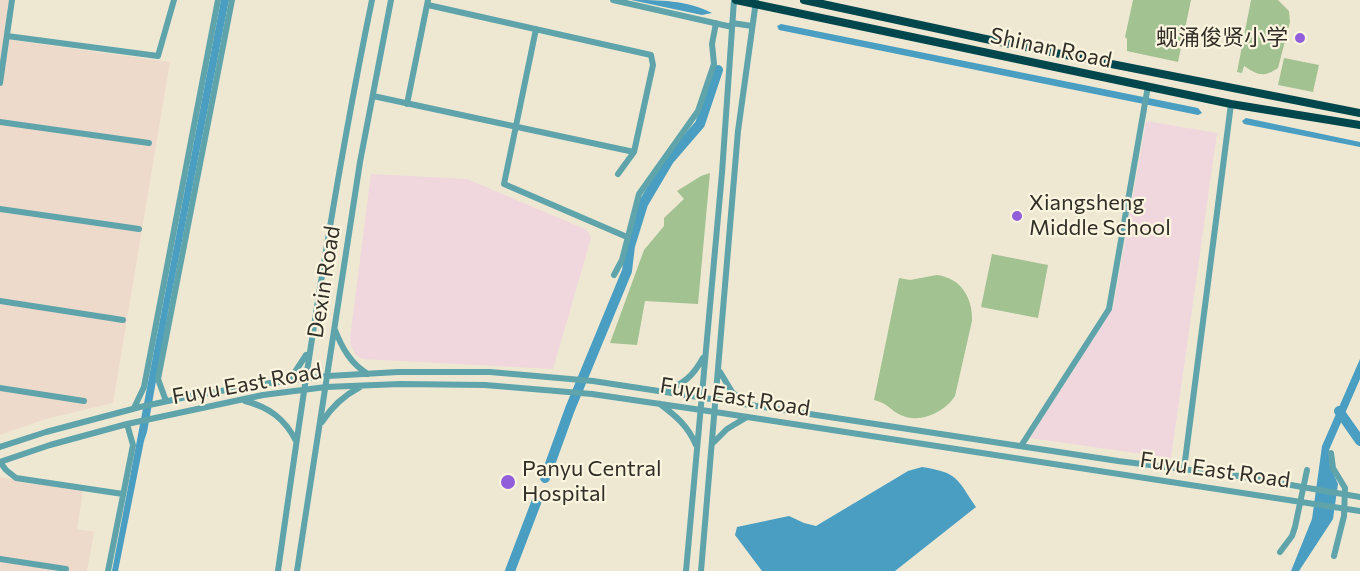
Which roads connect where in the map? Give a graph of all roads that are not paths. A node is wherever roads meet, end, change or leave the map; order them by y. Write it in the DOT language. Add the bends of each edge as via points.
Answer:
graph roads {
  1 [pos="12,0"];
  2 [pos="174,0"];
  3 [pos="218,0"];
  4 [pos="232,0"];
  5 [pos="372,0"];
  6 [pos="392,0"];
  7 [pos="612,0"];
  8 [pos="735,0"];
  9 [pos="804,0"];
  10 [pos="428,2"];
  11 [pos="756,2"];
  12 [pos="777,4"];
  13 [pos="716,23"];
  14 [pos="732,25"];
  15 [pos="752,26"];
  16 [pos="536,29"];
  17 [pos="7,36"];
  18 [pos="0,83"];
  19 [pos="1147,90"];
  20 [pos="372,96"];
  21 [pos="407,104"];
  22 [pos="1231,104"];
  23 [pos="1360,113"];
  24 [pos="0,122"];
  25 [pos="1360,125"];
  26 [pos="515,126"];
  27 [pos="149,143"];
  28 [pos="634,152"];
  29 [pos="618,174"];
  30 [pos="0,209"];
  31 [pos="139,230"];
  32 [pos="627,237"];
  33 [pos="614,275"];
  34 [pos="0,301"];
  35 [pos="123,320"];
  36 [pos="335,328"];
  37 [pos="310,344"];
  38 [pos="705,355"];
  39 [pos="719,366"];
  40 [pos="368,374"];
  41 [pos="328,376"];
  42 [pos="305,379"];
  43 [pos="276,382"];
  44 [pos="364,385"];
  45 [pos="326,387"];
  46 [pos="0,388"];
  47 [pos="303,390"];
  48 [pos="653,390"];
  49 [pos="663,391"];
  50 [pos="702,397"];
  51 [pos="716,399"];
  52 [pos="242,400"];
  53 [pos="84,401"];
  54 [pos="166,401"];
  55 [pos="651,403"];
  56 [pos="660,404"];
  57 [pos="746,404"];
  58 [pos="137,408"];
  59 [pos="700,410"];
  60 [pos="715,412"];
  61 [pos="748,417"];
  62 [pos="127,424"];
  63 [pos="320,426"];
  64 [pos="296,441"];
  65 [pos="712,444"];
  66 [pos="1021,446"];
  67 [pos="0,447"];
  68 [pos="697,448"];
  69 [pos="1331,453"];
  70 [pos="0,462"];
  71 [pos="1184,469"];
  72 [pos="1307,470"];
  73 [pos="1263,481"];
  74 [pos="1304,488"];
  75 [pos="123,494"];
  76 [pos="1261,494"];
  77 [pos="1342,494"];
  78 [pos="1360,497"];
  79 [pos="1302,501"];
  80 [pos="1341,508"];
  81 [pos="1360,510"];
  82 [pos="1280,552"];
  83 [pos="1334,556"];
  84 [pos="0,559"];
  85 [pos="66,568"];
  86 [pos="108,571"];
  87 [pos="278,571"];
  88 [pos="297,571"];
  89 [pos="686,571"];
  90 [pos="701,571"];
  1 -- 17 [label="street"];
  2 -- 17 [label="street" via="158,56"];
  3 -- 58 [label="street"];
  4 -- 54 [label="street" via="158,379"];
  5 -- 37 [label="street, Dexin Road"];
  6 -- 20 [label="street, Dexin Road"];
  7 -- 13 [label="street"];
  8 -- 11 [label="highway, Shinan Road"];
  8 -- 14 [label="street"];
  9 -- 23 [label="highway, Shinan Road"];
  10 -- 16 [label="street"];
  10 -- 21 [label="street"];
  11 -- 12 [label="highway, Shinan Road"];
  11 -- 15 [label="street"];
  12 -- 19 [label="highway, Shinan Road"];
  13 -- 14 [label="street"];
  13 -- 32 [label="street" via="714,64 698,111 639,194"];
  14 -- 15 [label="street"];
  14 -- 38 [label="street"];
  15 -- 39 [label="street" via="738,131"];
  16 -- 26 [label="street"];
  16 -- 28 [label="street" via="651,56 653,65"];
  17 -- 18 [label="street"];
  19 -- 22 [label="highway, Shinan Road"];
  19 -- 66 [label="street" via="1109,309"];
  20 -- 21 [label="street"];
  20 -- 36 [label="street, Dexin Road"];
  21 -- 26 [label="street"];
  22 -- 25 [label="highway, Shinan Road"];
  22 -- 71 [label="street"];
  24 -- 27 [label="street"];
  26 -- 28 [label="street"];
  26 -- 32 [label="street" via="504,184"];
  28 -- 29 [label="street"];
  30 -- 31 [label="street"];
  32 -- 33 [label="street"];
  34 -- 35 [label="street"];
  36 -- 40 [label="street" via="348,357"];
  36 -- 41 [label="street, Dexin Road"];
  37 -- 42 [label="street, Dexin Road"];
  37 -- 43 [label="street" via="295,372"];
  38 -- 49 [label="street" via="694,374"];
  38 -- 50 [label="street"];
  39 -- 51 [label="street"];
  39 -- 57 [label="street" via="732,392"];
  40 -- 41 [label="street, Fuyu East Road"];
  40 -- 48 [label="street, Fuyu East Road" via="455,371 569,378"];
  41 -- 42 [label="street, Fuyu East Road"];
  41 -- 45 [label="street, Dexin Road"];
  42 -- 43 [label="street, Fuyu East Road"];
  42 -- 47 [label="street, Dexin Road"];
  43 -- 54 [label="street, Fuyu East Road"];
  44 -- 45 [label="street, Fuyu East Road"];
  44 -- 55 [label="street, Fuyu East Road" via="474,385 563,391"];
  44 -- 63 [label="street" via="339,400"];
  45 -- 47 [label="street, Fuyu East Road"];
  45 -- 63 [label="street, Dexin Road"];
  46 -- 53 [label="street"];
  47 -- 52 [label="street, Fuyu East Road"];
  47 -- 64 [label="street, Dexin Road"];
  48 -- 49 [label="street, Fuyu East Road"];
  48 -- 55 [label="street"];
  49 -- 50 [label="street, Fuyu East Road"];
  50 -- 51 [label="street, Fuyu East Road"];
  50 -- 59 [label="street"];
  51 -- 57 [label="street, Fuyu East Road"];
  51 -- 60 [label="street"];
  52 -- 62 [label="street, Fuyu East Road"];
  52 -- 64 [label="street" via="277,414"];
  54 -- 58 [label="street, Fuyu East Road"];
  55 -- 56 [label="street, Fuyu East Road"];
  56 -- 59 [label="street, Fuyu East Road"];
  56 -- 68 [label="street" via="679,418"];
  57 -- 66 [label="street, Fuyu East Road"];
  58 -- 67 [label="street, Fuyu East Road"];
  59 -- 60 [label="street, Fuyu East Road"];
  59 -- 68 [label="street"];
  60 -- 61 [label="street, Fuyu East Road"];
  60 -- 65 [label="street"];
  61 -- 65 [label="street"];
  61 -- 76 [label="street, Fuyu East Road"];
  62 -- 70 [label="street, Fuyu East Road"];
  62 -- 75 [label="street" via="133,445"];
  63 -- 88 [label="street, Dexin Road"];
  64 -- 87 [label="street, Dexin Road"];
  65 -- 90 [label="street"];
  66 -- 71 [label="street, Fuyu East Road"];
  68 -- 89 [label="street"];
  69 -- 77 [label="street" via="1333,468 1345,488"];
  70 -- 75 [label="street" via="16,478"];
  71 -- 73 [label="street, Fuyu East Road"];
  72 -- 74 [label="street"];
  73 -- 74 [label="street, Fuyu East Road"];
  73 -- 76 [label="street"];
  74 -- 77 [label="street, Fuyu East Road"];
  74 -- 79 [label="street"];
  75 -- 86 [label="street"];
  76 -- 79 [label="street, Fuyu East Road"];
  77 -- 78 [label="street, Fuyu East Road"];
  77 -- 80 [label="street"];
  79 -- 80 [label="street, Fuyu East Road"];
  79 -- 82 [label="street" via="1292,536"];
  80 -- 81 [label="street, Fuyu East Road"];
  80 -- 83 [label="street" via="1341,531"];
  84 -- 85 [label="street"];
}
